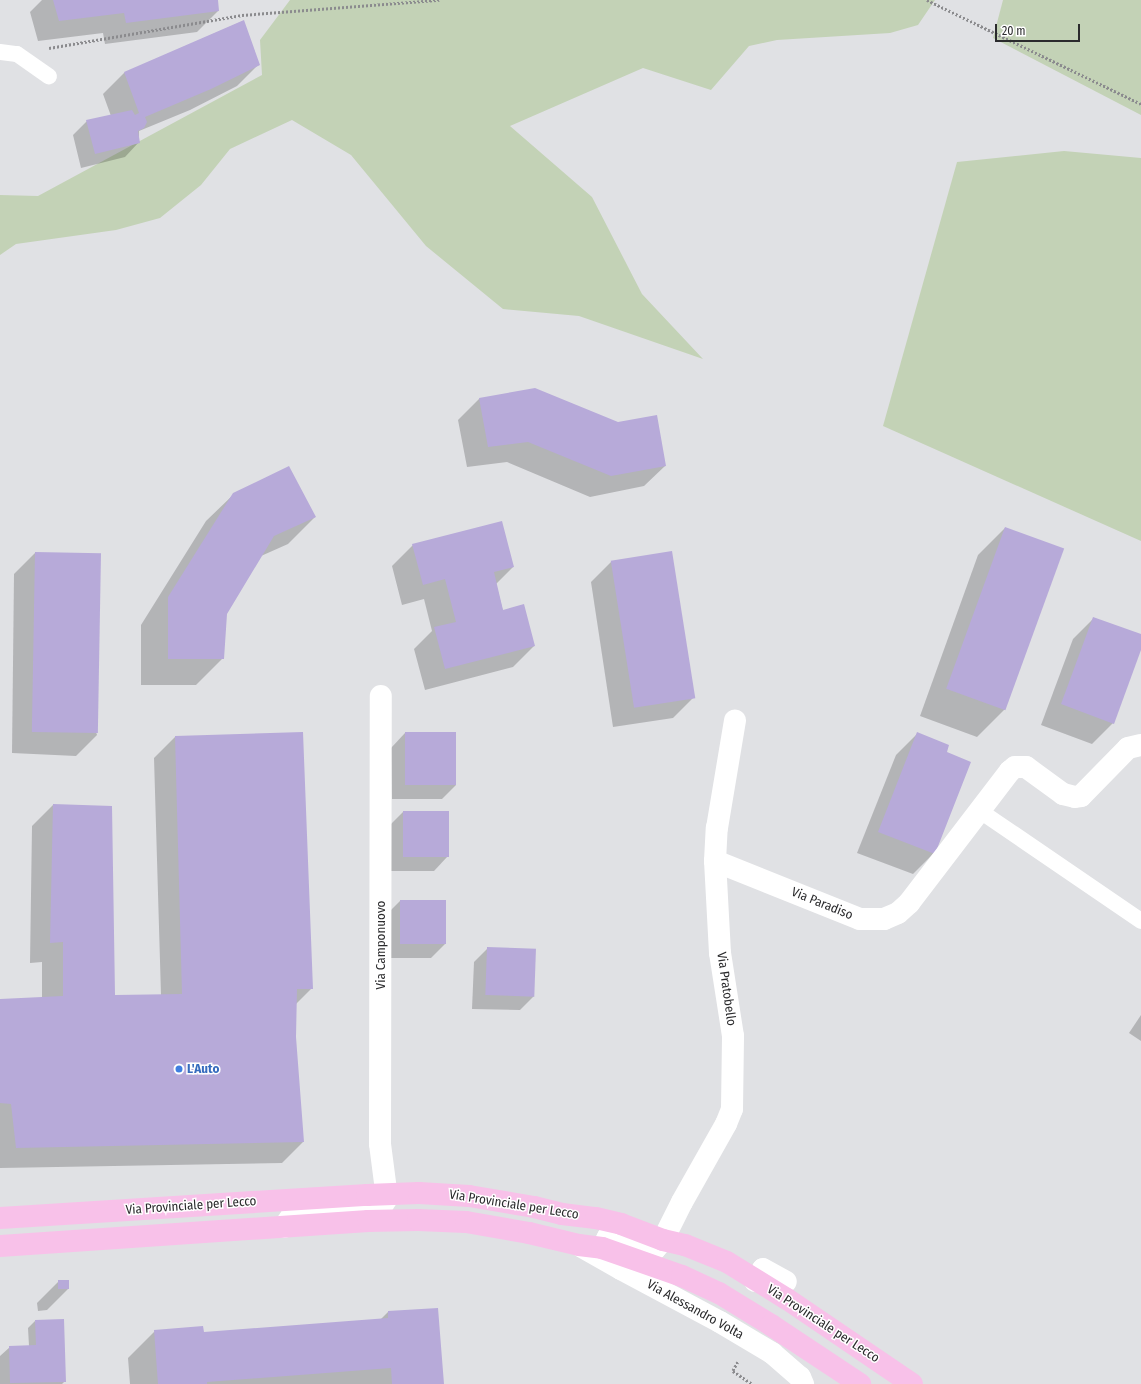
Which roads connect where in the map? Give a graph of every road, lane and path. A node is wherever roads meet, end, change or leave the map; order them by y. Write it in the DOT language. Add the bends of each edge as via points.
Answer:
graph roads {
  1 [pos="439,0"];
  2 [pos="927,0"];
  3 [pos="0,52"];
  4 [pos="17,54"];
  5 [pos="49,76"];
  6 [pos="1141,104"];
  7 [pos="382,696"];
  8 [pos="735,721"];
  9 [pos="1141,745"];
  10 [pos="980,811"];
  11 [pos="715,861"];
  12 [pos="1141,921"];
  13 [pos="388,1194"];
  14 [pos="0,1218"];
  15 [pos="284,1227"];
  16 [pos="663,1240"];
  17 [pos="579,1245"];
  18 [pos="0,1246"];
  19 [pos="602,1248"];
  20 [pos="755,1281"];
  21 [pos="786,1282"];
  22 [pos="738,1362"];
  23 [pos="752,1384"];
  24 [pos="803,1384"];
  25 [pos="860,1384"];
  26 [pos="912,1384"];
  1 -- 4 [label="path" via="242,15"];
  2 -- 6 [label="path"];
  3 -- 4 [label="lane"];
  4 -- 5 [label="lane"];
  7 -- 13 [label="street, Via Camponuovo" via="380,1144"];
  8 -- 11 [label="street, Via Pratobello" via="717,828"];
  9 -- 10 [label="street, Via Paradiso" via="1128,748 1081,796 1075,798 1064,794 1026,767 1015,767"];
  10 -- 11 [label="street, Via Paradiso" via="909,904 898,913 884,919 860,918"];
  10 -- 12 [label="lane"];
  11 -- 16 [label="street, Via Pratobello" via="720,953 733,1036 732,1109"];
  13 -- 14 [label="main road, Via Provinciale per Lecco"];
  13 -- 15 [label="street" via="382,1206 300,1213 291,1217"];
  13 -- 16 [label="main road, Via Provinciale per Lecco" via="469,1196 596,1218 621,1224"];
  15 -- 17 [label="main road, Via Provinciale per Lecco" via="368,1221 466,1222"];
  15 -- 18 [label="main road, Via Provinciale per Lecco"];
  16 -- 19 [label="street" via="655,1249 632,1240 608,1237"];
  16 -- 20 [label="main road, Via Provinciale per Lecco" via="685,1245 727,1262"];
  17 -- 19 [label="main road, Via Provinciale per Lecco"];
  17 -- 24 [label="street, Via Alessandro Volta" via="772,1353 800,1377"];
  19 -- 25 [label="main road, Via Provinciale per Lecco" via="682,1276 718,1294 771,1325"];
  20 -- 21 [label="street" via="763,1268"];
  20 -- 26 [label="main road, Via Provinciale per Lecco" via="787,1299"];
  22 -- 23 [label="path" via="733,1371"];
}
